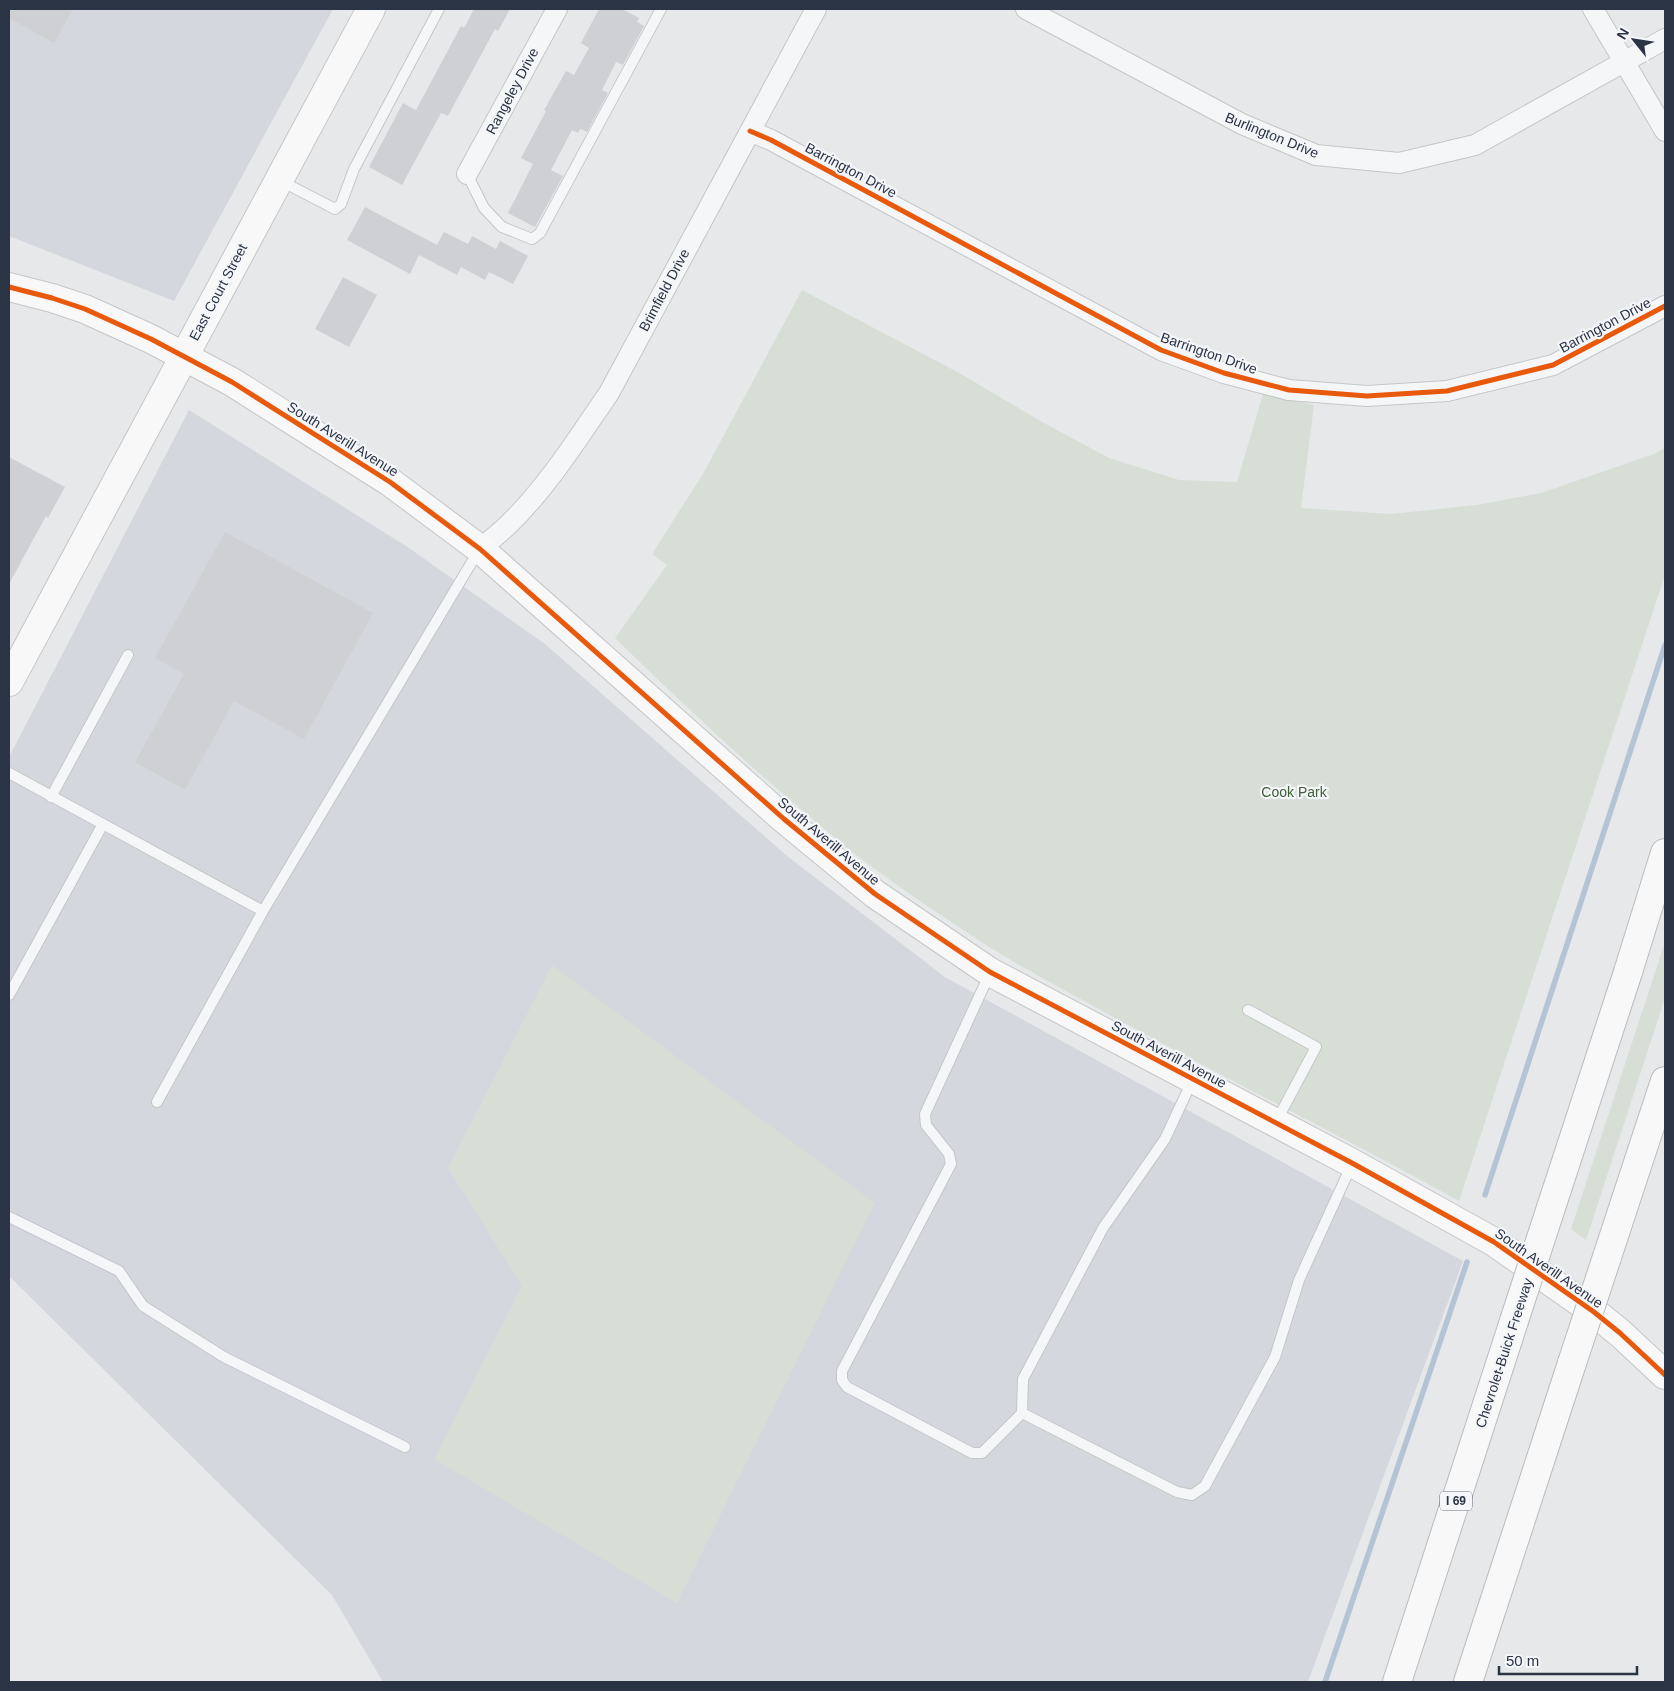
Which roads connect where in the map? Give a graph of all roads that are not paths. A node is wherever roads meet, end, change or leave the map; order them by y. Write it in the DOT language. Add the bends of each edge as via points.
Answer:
graph roads {
  1 [pos="371,9"];
  2 [pos="439,9"];
  3 [pos="557,9"];
  4 [pos="662,9"];
  5 [pos="816,9"];
  6 [pos="1026,9"];
  7 [pos="1593,9"];
  8 [pos="1665,39"];
  9 [pos="1625,62"];
  10 [pos="1665,130"];
  11 [pos="750,131"];
  12 [pos="467,174"];
  13 [pos="278,180"];
  14 [pos="9,287"];
  15 [pos="1665,306"];
  16 [pos="184,356"];
  17 [pos="480,549"];
  18 [pos="128,655"];
  19 [pos="9,682"];
  20 [pos="9,773"];
  21 [pos="51,797"];
  22 [pos="102,824"];
  23 [pos="1665,853"];
  24 [pos="263,911"];
  25 [pos="990,972"];
  26 [pos="9,995"];
  27 [pos="1248,1010"];
  28 [pos="1193,1079"];
  29 [pos="1665,1081"];
  30 [pos="1665,1098"];
  31 [pos="157,1102"];
  32 [pos="1276,1123"];
  33 [pos="1352,1163"];
  34 [pos="1637,1167"];
  35 [pos="9,1217"];
  36 [pos="1665,1375"];
  37 [pos="1022,1413"];
  38 [pos="404,1448"];
  39 [pos="1397,1682"];
  40 [pos="1468,1682"];
  1 -- 13 [label="main road, East Court Street"];
  2 -- 13 [label="lane" via="354,169 341,204 335,209"];
  3 -- 12 [label="street, Rangeley Drive"];
  4 -- 12 [label="lane" via="540,233 532,238 502,227 484,208"];
  5 -- 11 [label="street, Brimfield Drive"];
  6 -- 9 [label="street, Burlington Drive" via="1242,124 1316,156 1399,163 1474,145"];
  7 -- 9 [label="street"];
  8 -- 9 [label="street, Burlington Drive"];
  9 -- 10 [label="street"];
  11 -- 15 [label="street, Barrington Drive" via="1161,350 1224,373 1290,390 1367,396 1447,391 1554,365"];
  11 -- 17 [label="street, Brimfield Drive" via="609,393 540,490 509,524"];
  13 -- 16 [label="main road, East Court Street"];
  14 -- 16 [label="main road, South Averill Avenue" via="85,309"];
  16 -- 17 [label="main road, South Averill Avenue" via="232,382 390,482"];
  16 -- 19 [label="main road, East Court Street"];
  17 -- 24 [label="lane"];
  17 -- 25 [label="main road, South Averill Avenue" via="792,825 875,894"];
  18 -- 21 [label="lane"];
  20 -- 21 [label="lane"];
  21 -- 22 [label="lane"];
  22 -- 24 [label="lane"];
  22 -- 26 [label="lane"];
  23 -- 39 [label="main road, Chevrolet-Buick Freeway / I 69, bridge"];
  24 -- 31 [label="lane"];
  25 -- 28 [label="main road, South Averill Avenue"];
  25 -- 37 [label="lane" via="925,1114 926,1126 949,1154 952,1164 842,1372 842,1380 847,1387 972,1453 982,1453"];
  27 -- 32 [label="lane" via="1316,1047"];
  28 -- 32 [label="main road, South Averill Avenue"];
  28 -- 37 [label="lane" via="1165,1138 1104,1228 1023,1379"];
  29 -- 34 [label="main road"];
  30 -- 34 [label="main road"];
  32 -- 33 [label="main road, South Averill Avenue"];
  33 -- 36 [label="main road, South Averill Avenue" via="1494,1242 1557,1284 1620,1333"];
  33 -- 37 [label="lane" via="1299,1280 1275,1357 1205,1486 1192,1495 1177,1492"];
  34 -- 40 [label="main road, bridge"];
  35 -- 38 [label="lane" via="119,1271 144,1306 224,1357"];
}
